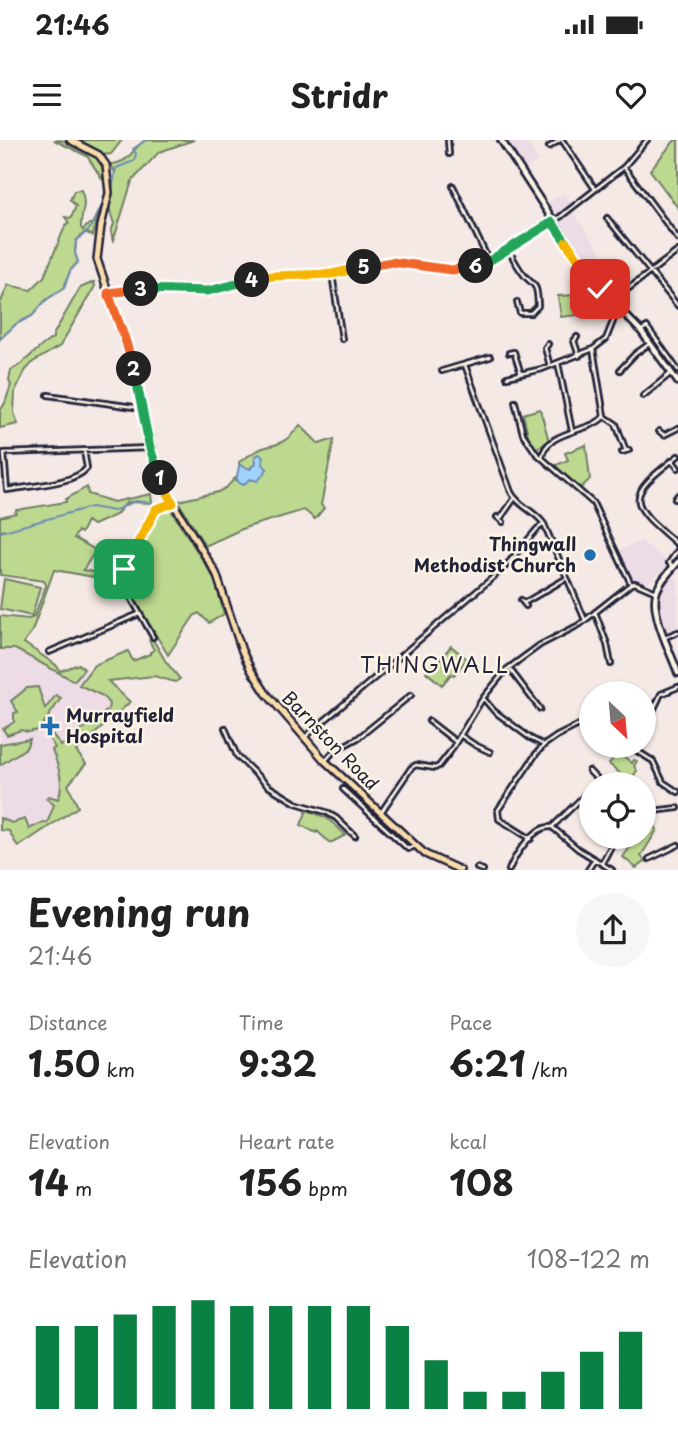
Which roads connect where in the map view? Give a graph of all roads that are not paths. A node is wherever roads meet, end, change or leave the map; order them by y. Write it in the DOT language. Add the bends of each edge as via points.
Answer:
graph roads {
  1 [pos="70,140"];
  2 [pos="448,140"];
  3 [pos="501,140"];
  4 [pos="561,140"];
  5 [pos="647,140"];
  6 [pos="549,147"];
  7 [pos="449,154"];
  8 [pos="624,167"];
  9 [pos="453,186"];
  10 [pos="595,189"];
  11 [pos="607,218"];
  12 [pos="552,222"];
  13 [pos="678,239"];
  14 [pos="508,250"];
  15 [pos="678,251"];
  16 [pos="489,261"];
  17 [pos="650,272"];
  18 [pos="332,274"];
  19 [pos="108,293"];
  20 [pos="612,301"];
  21 [pos="517,302"];
  22 [pos="678,306"];
  23 [pos="619,308"];
  24 [pos="520,313"];
  25 [pos="517,317"];
  26 [pos="641,331"];
  27 [pos="342,339"];
  28 [pos="574,339"];
  29 [pos="651,343"];
  30 [pos="545,346"];
  31 [pos="593,349"];
  32 [pos="661,352"];
  33 [pos="509,353"];
  34 [pos="628,353"];
  35 [pos="579,356"];
  36 [pos="490,357"];
  37 [pos="632,357"];
  38 [pos="558,363"];
  39 [pos="466,365"];
  40 [pos="550,366"];
  41 [pos="621,370"];
  42 [pos="678,370"];
  43 [pos="442,371"];
  44 [pos="671,373"];
  45 [pos="521,374"];
  46 [pos="508,377"];
  47 [pos="678,382"];
  48 [pos="48,395"];
  49 [pos="643,396"];
  50 [pos="515,402"];
  51 [pos="141,408"];
  52 [pos="604,416"];
  53 [pos="678,428"];
  54 [pos="572,431"];
  55 [pos="659,431"];
  56 [pos="150,448"];
  57 [pos="85,451"];
  58 [pos="625,451"];
  59 [pos="678,456"];
  60 [pos="542,458"];
  61 [pos="672,460"];
  62 [pos="678,468"];
  63 [pos="514,499"];
  64 [pos="173,503"];
  65 [pos="500,519"];
  66 [pos="544,524"];
  67 [pos="678,545"];
  68 [pos="678,551"];
  69 [pos="676,565"];
  70 [pos="567,578"];
  71 [pos="631,584"];
  72 [pos="656,592"];
  73 [pos="524,603"];
  74 [pos="595,612"];
  75 [pos="139,614"];
  76 [pos="585,621"];
  77 [pos="678,632"];
  78 [pos="153,637"];
  79 [pos="665,637"];
  80 [pos="49,652"];
  81 [pos="611,664"];
  82 [pos="509,668"];
  83 [pos="678,673"];
  84 [pos="678,687"];
  85 [pos="411,695"];
  86 [pos="483,698"];
  87 [pos="656,702"];
  88 [pos="540,709"];
  89 [pos="429,721"];
  90 [pos="579,725"];
  91 [pos="225,728"];
  92 [pos="460,735"];
  93 [pos="303,738"];
  94 [pos="456,742"];
  95 [pos="544,745"];
  96 [pos="490,752"];
  97 [pos="648,758"];
  98 [pos="325,761"];
  99 [pos="343,789"];
  100 [pos="678,792"];
  101 [pos="579,801"];
  102 [pos="678,808"];
  103 [pos="656,811"];
  104 [pos="380,813"];
  105 [pos="552,827"];
  106 [pos="355,836"];
  107 [pos="531,839"];
  108 [pos="678,845"];
  109 [pos="415,846"];
  110 [pos="610,849"];
  111 [pos="595,859"];
  112 [pos="649,859"];
  113 [pos="602,863"];
  114 [pos="477,868"];
  115 [pos="460,870"];
  116 [pos="484,870"];
  117 [pos="509,870"];
  118 [pos="588,870"];
  119 [pos="612,870"];
  1 -- 19 [label="main road, Barnston Road" via="99,155 109,175 110,193 97,252"];
  2 -- 7 [label="street"];
  3 -- 12 [label="main road"];
  4 -- 6 [label="street"];
  4 -- 10 [label="street"];
  5 -- 8 [label="street"];
  8 -- 10 [label="street"];
  8 -- 13 [label="street"];
  9 -- 16 [label="street"];
  10 -- 12 [label="street"];
  11 -- 17 [label="street"];
  12 -- 14 [label="street"];
  12 -- 20 [label="main road"];
  14 -- 16 [label="street"];
  14 -- 24 [label="street" via="538,292 535,311"];
  15 -- 17 [label="street"];
  16 -- 18 [label="street" via="452,270 392,262"];
  17 -- 20 [label="street"];
  17 -- 22 [label="street"];
  18 -- 19 [label="street" via="272,276 208,291 145,288"];
  18 -- 27 [label="street"];
  19 -- 51 [label="main road, Barnston Road" via="125,339"];
  20 -- 23 [label="main road"];
  21 -- 24 [label="street"];
  23 -- 26 [label="main road"];
  23 -- 31 [label="street" via="606,339"];
  24 -- 25 [label="street"];
  26 -- 29 [label="main road"];
  26 -- 32 [label="street" via="647,327"];
  28 -- 35 [label="street"];
  29 -- 32 [label="main road"];
  29 -- 37 [label="street"];
  30 -- 40 [label="street"];
  31 -- 35 [label="street"];
  31 -- 52 [label="street"];
  32 -- 42 [label="street"];
  32 -- 44 [label="main road"];
  33 -- 45 [label="street" via="514,352"];
  34 -- 37 [label="street"];
  35 -- 38 [label="street"];
  36 -- 39 [label="street"];
  37 -- 41 [label="street"];
  38 -- 40 [label="street"];
  38 -- 54 [label="street"];
  39 -- 43 [label="street"];
  39 -- 63 [label="street"];
  40 -- 45 [label="street"];
  44 -- 47 [label="main road"];
  44 -- 49 [label="street"];
  45 -- 46 [label="street"];
  48 -- 51 [label="street"];
  50 -- 60 [label="street" via="523,434"];
  51 -- 56 [label="main road, Barnston Road"];
  52 -- 54 [label="street"];
  52 -- 58 [label="street" via="617,424"];
  53 -- 55 [label="street" via="668,435"];
  54 -- 60 [label="street" via="548,445"];
  56 -- 57 [label="street"];
  56 -- 64 [label="main road, Barnston Road"];
  57 -- 57 [label="street" via="87,468 82,474 7,490 4,453"];
  59 -- 61 [label="street"];
  60 -- 71 [label="street" via="593,503"];
  61 -- 62 [label="street"];
  61 -- 67 [label="street" via="645,483 638,500 640,509"];
  63 -- 65 [label="street"];
  63 -- 66 [label="street"];
  64 -- 75 [label="street" via="156,509 120,578"];
  64 -- 93 [label="main road, Barnston Road" via="216,573 251,670"];
  66 -- 70 [label="street"];
  66 -- 93 [label="street" via="504,568"];
  68 -- 69 [label="street" via="669,563"];
  69 -- 72 [label="main road"];
  70 -- 73 [label="street"];
  70 -- 76 [label="street"];
  71 -- 72 [label="street"];
  71 -- 74 [label="street"];
  72 -- 79 [label="main road" via="656,610"];
  74 -- 76 [label="street"];
  74 -- 81 [label="street"];
  75 -- 78 [label="street"];
  75 -- 80 [label="street"];
  76 -- 82 [label="street"];
  77 -- 79 [label="street"];
  79 -- 83 [label="main road"];
  82 -- 86 [label="street"];
  82 -- 88 [label="street"];
  84 -- 87 [label="street" via="661,694"];
  85 -- 98 [label="street"];
  86 -- 92 [label="street"];
  86 -- 95 [label="street" via="494,711"];
  89 -- 94 [label="street"];
  90 -- 95 [label="street"];
  91 -- 106 [label="street" via="237,756 268,786 296,803 326,812"];
  92 -- 94 [label="street"];
  92 -- 96 [label="street"];
  93 -- 98 [label="main road, Barnston Road"];
  94 -- 104 [label="street" via="438,766 411,768"];
  95 -- 107 [label="street" via="498,810 499,819"];
  97 -- 100 [label="street" via="663,782"];
  98 -- 104 [label="main road, Barnston Road"];
  99 -- 109 [label="street" via="408,849"];
  101 -- 105 [label="street"];
  102 -- 103 [label="street"];
  104 -- 109 [label="main road, Barnston Road"];
  105 -- 107 [label="street" via="542,828"];
  105 -- 111 [label="street"];
  107 -- 117 [label="street"];
  108 -- 112 [label="street"];
  109 -- 115 [label="main road, Barnston Road"];
  110 -- 113 [label="street"];
  111 -- 113 [label="street"];
  111 -- 118 [label="street"];
  113 -- 119 [label="street"];
  114 -- 116 [label="street"];
}
